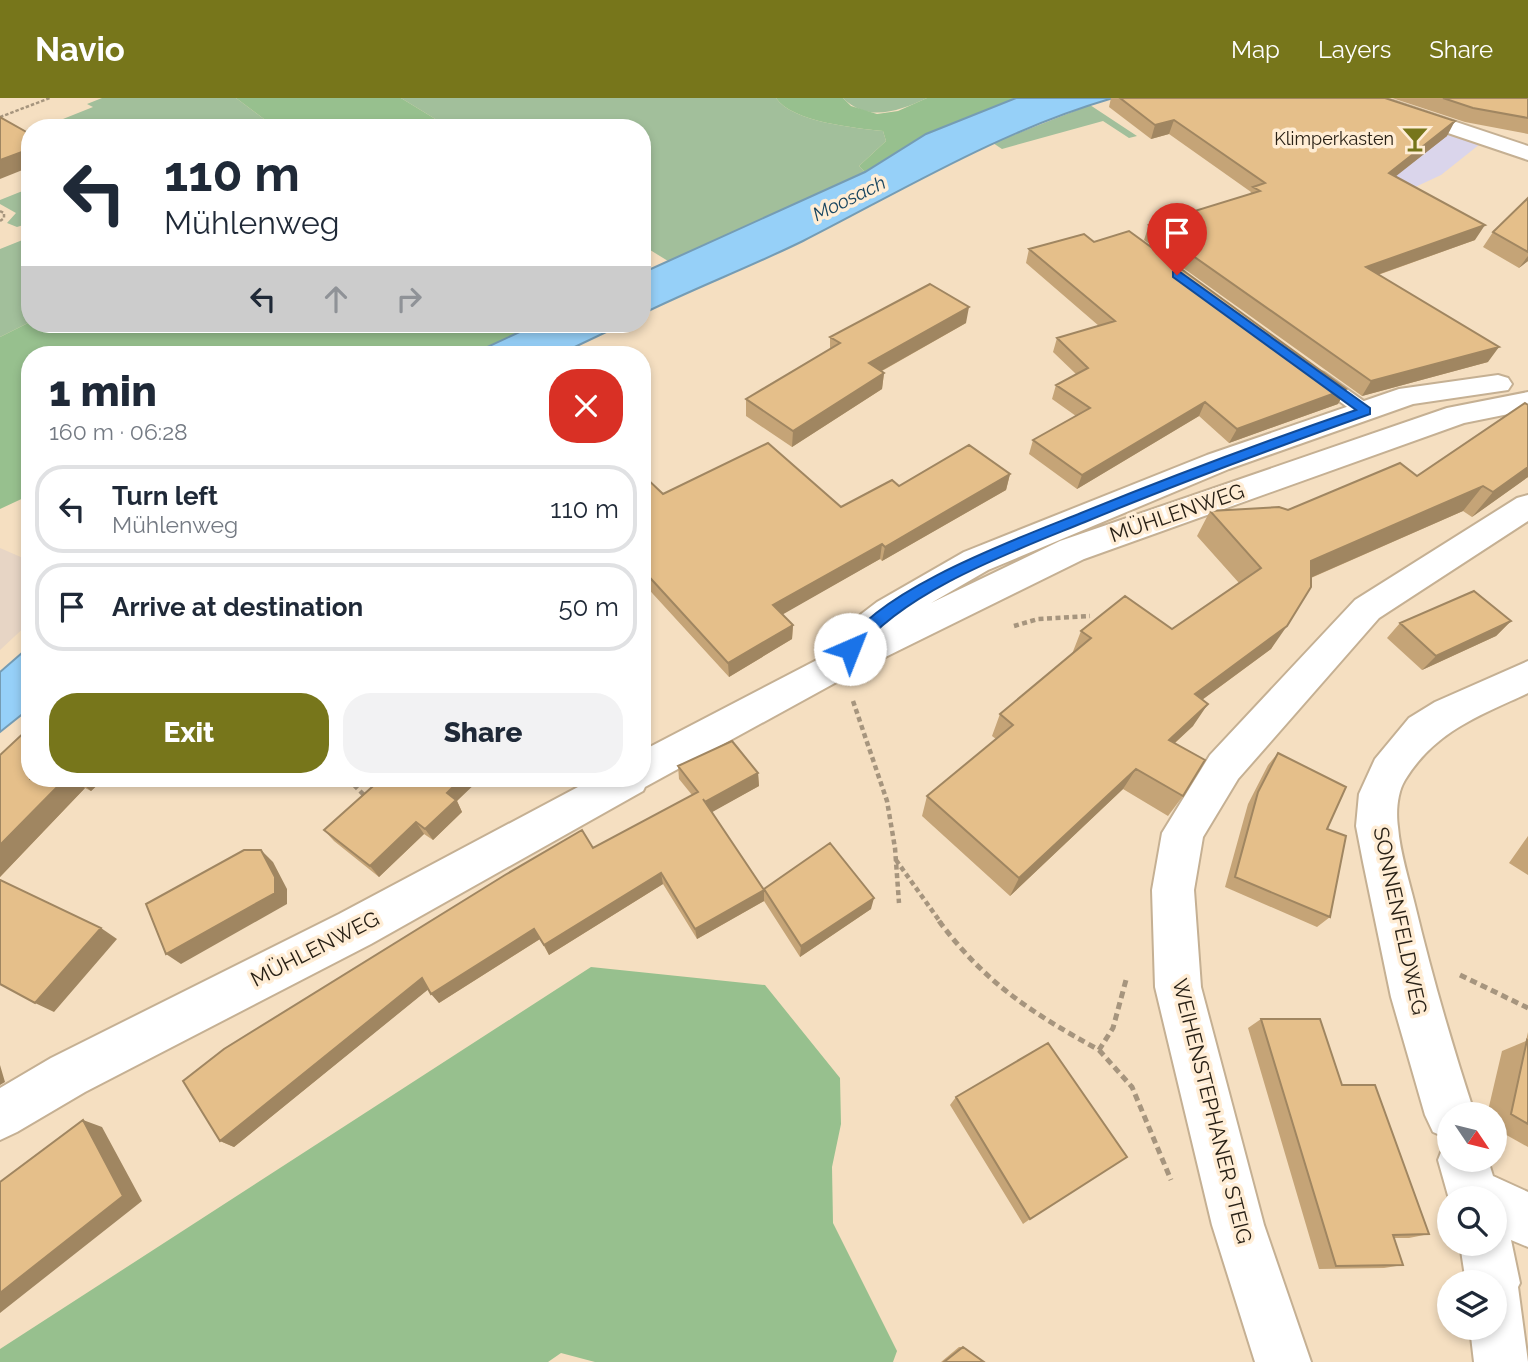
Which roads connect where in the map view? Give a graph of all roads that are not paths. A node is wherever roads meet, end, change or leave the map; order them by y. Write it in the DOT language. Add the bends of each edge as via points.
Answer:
graph roads {
  1 [pos="1363,98"];
  2 [pos="1528,153"];
  3 [pos="1299,363"];
  4 [pos="1528,380"];
  5 [pos="1528,401"];
  6 [pos="1365,411"];
  7 [pos="1528,506"];
  8 [pos="840,663"];
  9 [pos="1528,676"];
  10 [pos="651,766"];
  11 [pos="614,787"];
  12 [pos="1446,1102"];
  13 [pos="0,1115"];
  14 [pos="1507,1208"];
  15 [pos="1528,1222"];
  16 [pos="1499,1340"];
  17 [pos="1283,1362"];
  18 [pos="1502,1362"];
  1 -- 2 [label="street"];
  3 -- 6 [label="lane"];
  4 -- 6 [label="street, MÜHLENWEG" via="1409,396"];
  5 -- 8 [label="street, MÜHLENWEG" via="1458,415 1072,550"];
  6 -- 8 [label="street, MÜHLENWEG" via="1218,462 976,561 889,611 861,635"];
  7 -- 17 [label="street, WEIHENSTEPHANER STEIG" via="1367,609 1224,767 1183,833 1173,890 1178,987 1238,1225"];
  8 -- 10 [label="street, MÜHLENWEG"];
  9 -- 12 [label="street, SONNENFELDWEG" via="1423,729 1389,771 1379,794 1377,826 1403,947"];
  11 -- 13 [label="street, MÜHLENWEG"];
  14 -- 15 [label="street"];
  16 -- 18 [label="street"];
}
